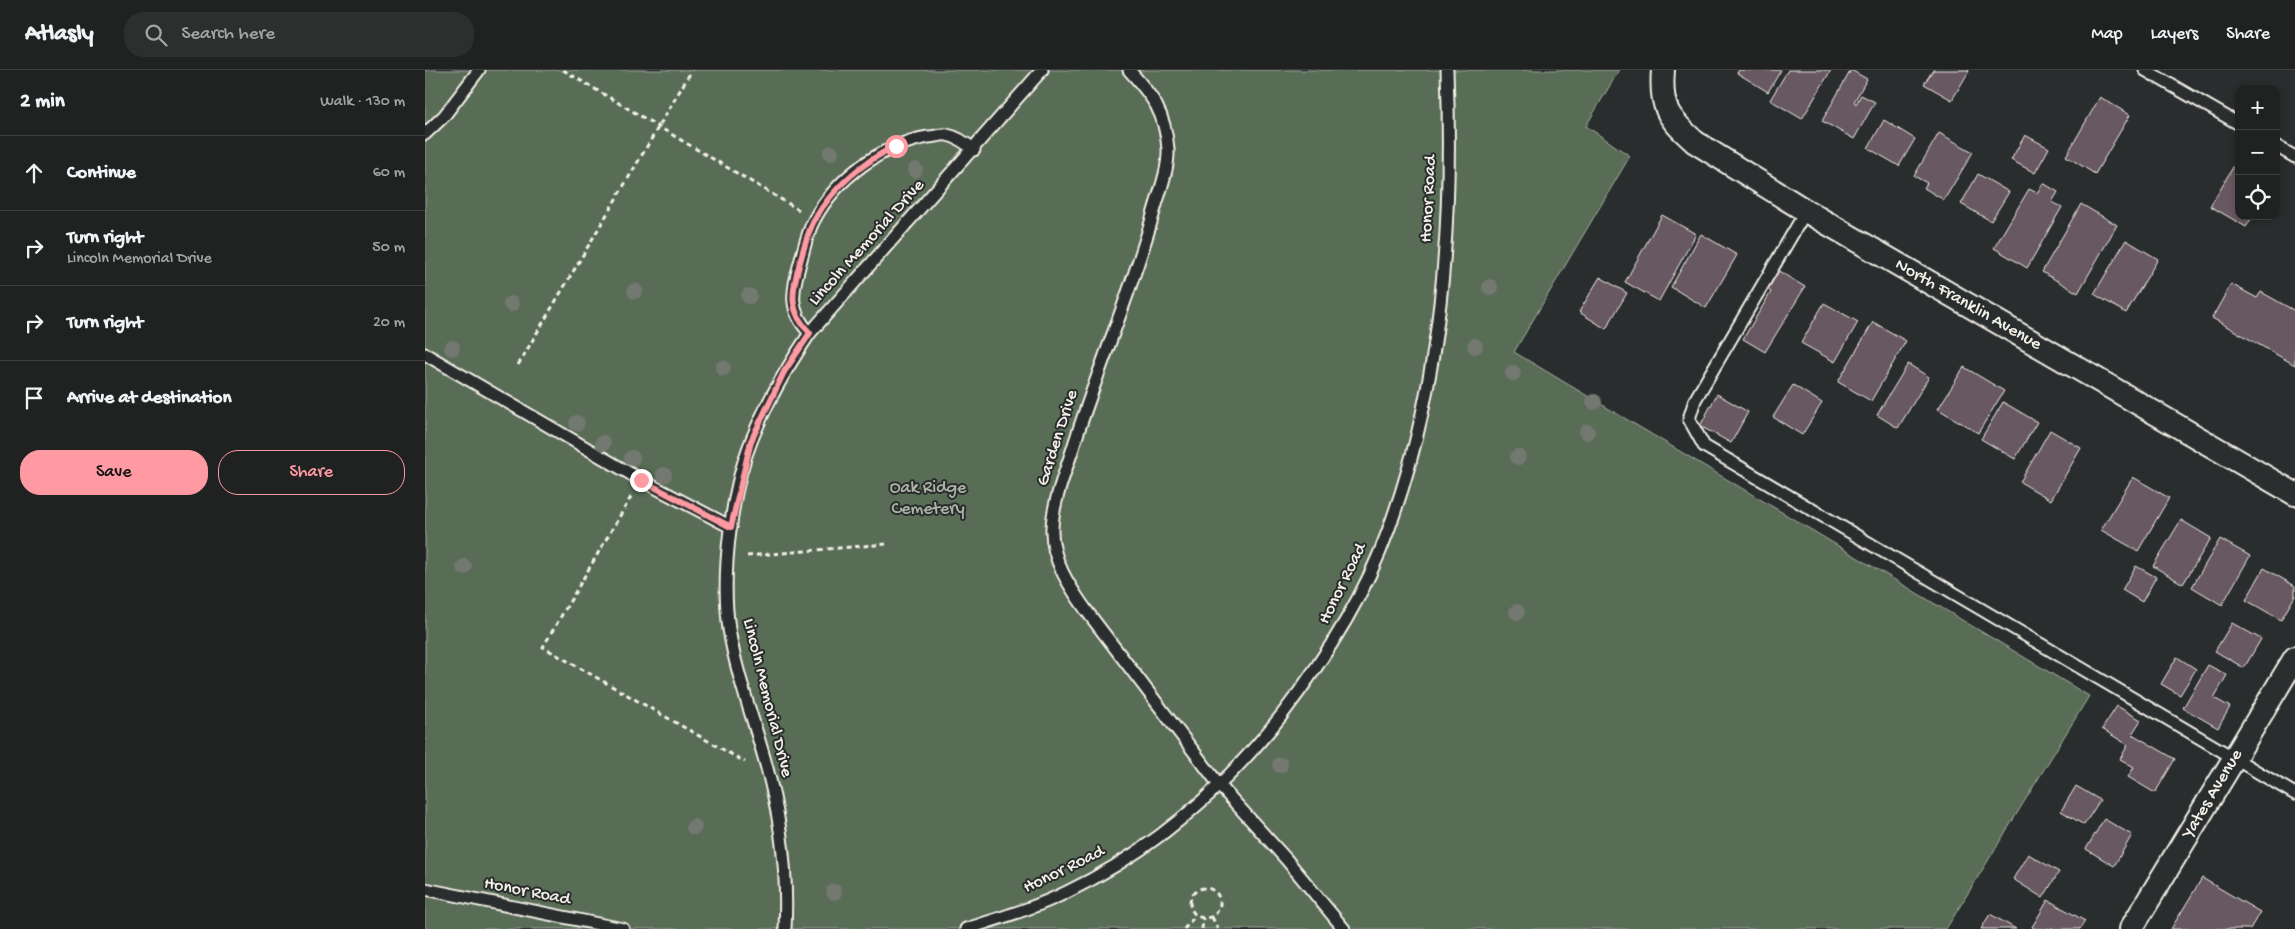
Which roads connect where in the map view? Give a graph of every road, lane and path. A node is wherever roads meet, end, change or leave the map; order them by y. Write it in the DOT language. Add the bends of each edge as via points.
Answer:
graph roads {
  1 [pos="479,70"];
  2 [pos="563,70"];
  3 [pos="692,70"];
  4 [pos="1042,70"];
  5 [pos="1129,70"];
  6 [pos="1447,70"];
  7 [pos="1663,70"];
  8 [pos="2145,70"];
  9 [pos="2235,122"];
  10 [pos="659,126"];
  11 [pos="425,134"];
  12 [pos="2280,148"];
  13 [pos="974,150"];
  14 [pos="2295,157"];
  15 [pos="1807,212"];
  16 [pos="814,219"];
  17 [pos="810,333"];
  18 [pos="425,354"];
  19 [pos="518,365"];
  20 [pos="641,480"];
  21 [pos="2295,494"];
  22 [pos="731,527"];
  23 [pos="886,544"];
  24 [pos="729,558"];
  25 [pos="2295,658"];
  26 [pos="2235,758"];
  27 [pos="766,763"];
  28 [pos="1220,786"];
  29 [pos="2295,794"];
  30 [pos="425,889"];
  31 [pos="1195,916"];
  32 [pos="1213,917"];
  33 [pos="1203,918"];
  34 [pos="623,929"];
  35 [pos="785,929"];
  36 [pos="966,929"];
  37 [pos="1184,929"];
  38 [pos="1201,929"];
  39 [pos="1218,929"];
  40 [pos="1344,929"];
  41 [pos="2131,929"];
  1 -- 11 [label="lane" via="444,116"];
  2 -- 10 [label="path"];
  3 -- 10 [label="path"];
  4 -- 13 [label="lane, Lincoln Memorial Drive"];
  5 -- 28 [label="lane, Garden Drive" via="1154,99 1163,120 1168,151 1148,231 1057,497 1052,528 1065,580"];
  6 -- 28 [label="lane, Honor Road" via="1446,232 1431,367 1401,491 1363,588 1335,639 1262,740"];
  7 -- 15 [label="street, North Franklin Avenue" via="1661,93 1668,114 1695,142"];
  8 -- 9 [label="lane"];
  10 -- 16 [label="path"];
  10 -- 19 [label="path"];
  12 -- 14 [label="lane"];
  13 -- 16 [label="lane" via="961,140 946,135 896,146 877,154 853,173"];
  13 -- 17 [label="lane, Lincoln Memorial Drive"];
  15 -- 21 [label="street, North Franklin Avenue"];
  15 -- 26 [label="lane" via="1695,400 1689,420 1704,446"];
  16 -- 17 [label="lane" via="794,282 793,303 798,322"];
  17 -- 22 [label="lane, Lincoln Memorial Drive" via="784,372 751,441"];
  18 -- 20 [label="lane"];
  20 -- 22 [label="lane"];
  20 -- 27 [label="path" via="543,647 741,762"];
  22 -- 24 [label="lane, Lincoln Memorial Drive"];
  23 -- 24 [label="path"];
  24 -- 27 [label="lane, Lincoln Memorial Drive" via="726,579 729,629"];
  25 -- 26 [label="street, Yates Avenue"];
  26 -- 29 [label="lane"];
  26 -- 41 [label="street, Yates Avenue"];
  27 -- 35 [label="lane, Lincoln Memorial Drive" via="778,821 787,903"];
  28 -- 36 [label="lane, Honor Road" via="1161,836 1110,869 1066,893"];
  28 -- 40 [label="lane, Garden Drive" via="1286,858"];
  30 -- 34 [label="lane, Honor Road"];
  31 -- 32 [label="path" via="1191,896 1206,888 1216,893 1220,900"];
  31 -- 33 [label="path"];
  31 -- 37 [label="path"];
  32 -- 33 [label="path"];
  32 -- 39 [label="path"];
  33 -- 38 [label="path"];
}
